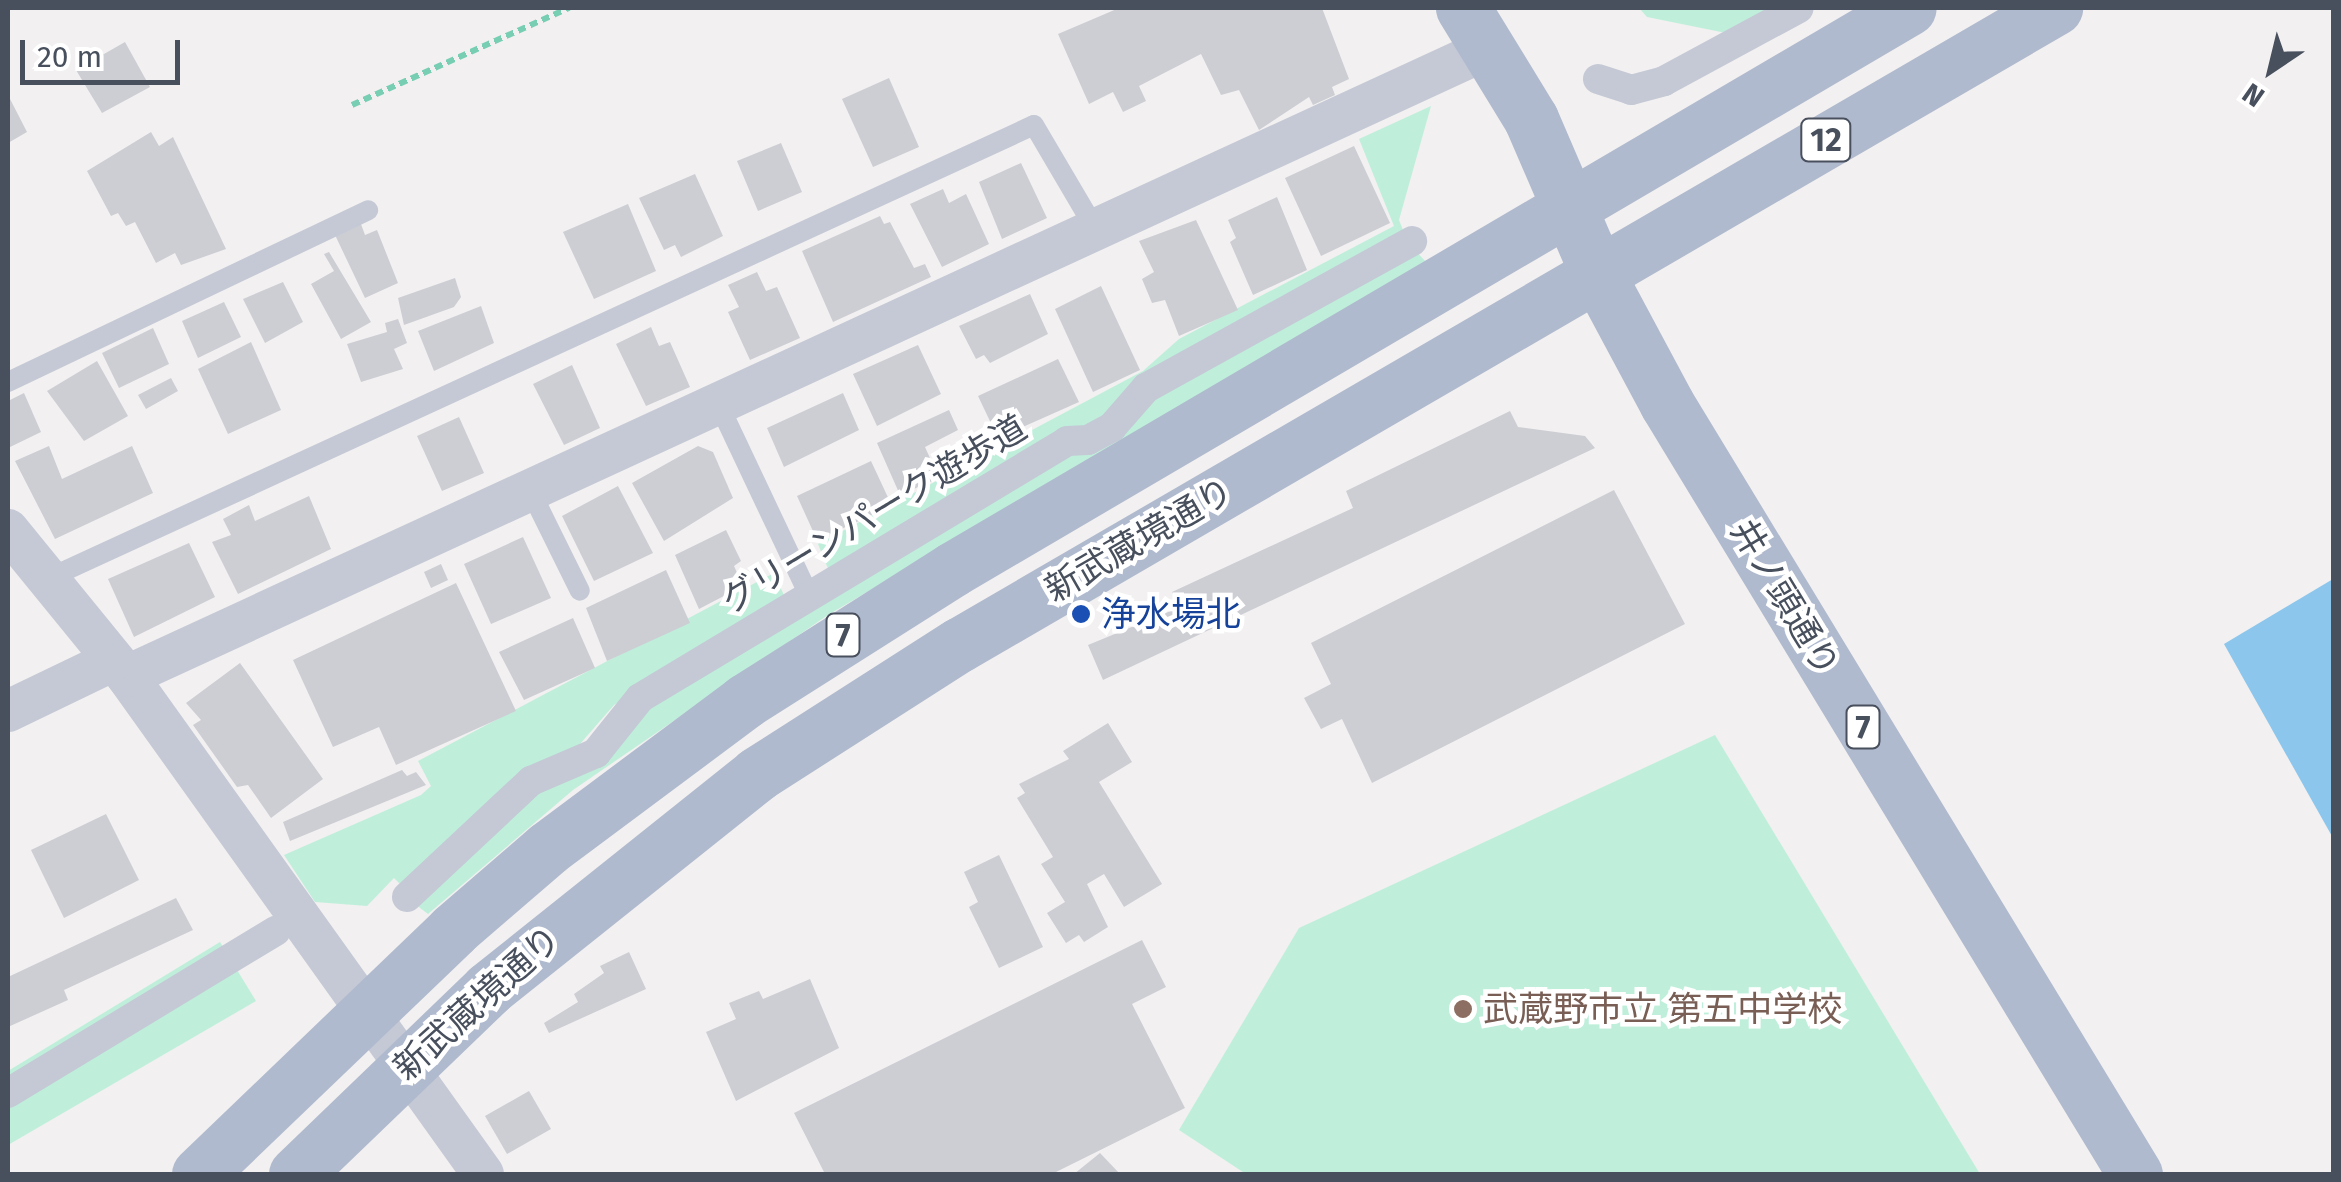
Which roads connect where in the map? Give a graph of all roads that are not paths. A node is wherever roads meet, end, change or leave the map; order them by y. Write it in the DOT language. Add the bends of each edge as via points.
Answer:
graph roads {
  1 [pos="1799,8"];
  2 [pos="1909,8"];
  3 [pos="2055,8"];
  4 [pos="1476,28"];
  5 [pos="1598,79"];
  6 [pos="1569,207"];
  7 [pos="368,210"];
  8 [pos="1098,232"];
  9 [pos="1412,241"];
  10 [pos="1598,277"];
  11 [pos="8,382"];
  12 [pos="719,406"];
  13 [pos="530,492"];
  14 [pos="8,530"];
  15 [pos="47,579"];
  16 [pos="580,591"];
  17 [pos="811,600"];
  18 [pos="120,668"];
  19 [pos="8,711"];
  20 [pos="407,897"];
  21 [pos="276,931"];
  22 [pos="364,1010"];
  23 [pos="407,1063"];
  24 [pos="8,1094"];
  25 [pos="199,1174"];
  26 [pos="296,1174"];
  27 [pos="483,1174"];
  28 [pos="2134,1174"];
  1 -- 5 [label="street" via="1664,81 1630,90"];
  2 -- 6 [label="main road, 新武蔵境通り / 12"];
  3 -- 10 [label="main road, 新武蔵境通り / 12"];
  4 -- 6 [label="main road, 井ノ頭通り / 7" via="1531,120"];
  4 -- 8 [label="street"];
  6 -- 10 [label="main road, 井ノ頭通り / 7"];
  6 -- 22 [label="main road, 新武蔵境通り / 7" via="844,635 548,848"];
  7 -- 11 [label="lane"];
  8 -- 12 [label="street"];
  8 -- 15 [label="lane" via="1034,125"];
  9 -- 17 [label="street, グリーンパーク遊歩道" via="1146,388 1112,427 1088,440 1067,441"];
  10 -- 23 [label="main road, 新武蔵境通り / 7" via="959,645 757,774 593,900"];
  10 -- 28 [label="main road, 井ノ頭通り / 7" via="1677,420"];
  12 -- 13 [label="street"];
  12 -- 17 [label="lane"];
  13 -- 16 [label="lane"];
  13 -- 18 [label="street"];
  14 -- 15 [label="street"];
  15 -- 18 [label="street"];
  17 -- 20 [label="street, グリーンパーク遊歩道" via="640,698 596,753 531,781"];
  18 -- 19 [label="street"];
  18 -- 22 [label="street"];
  21 -- 24 [label="street"];
  22 -- 23 [label="street"];
  22 -- 25 [label="main road, 新武蔵境通り / 7"];
  23 -- 26 [label="main road, 新武蔵境通り / 7"];
  23 -- 27 [label="street"];
}
